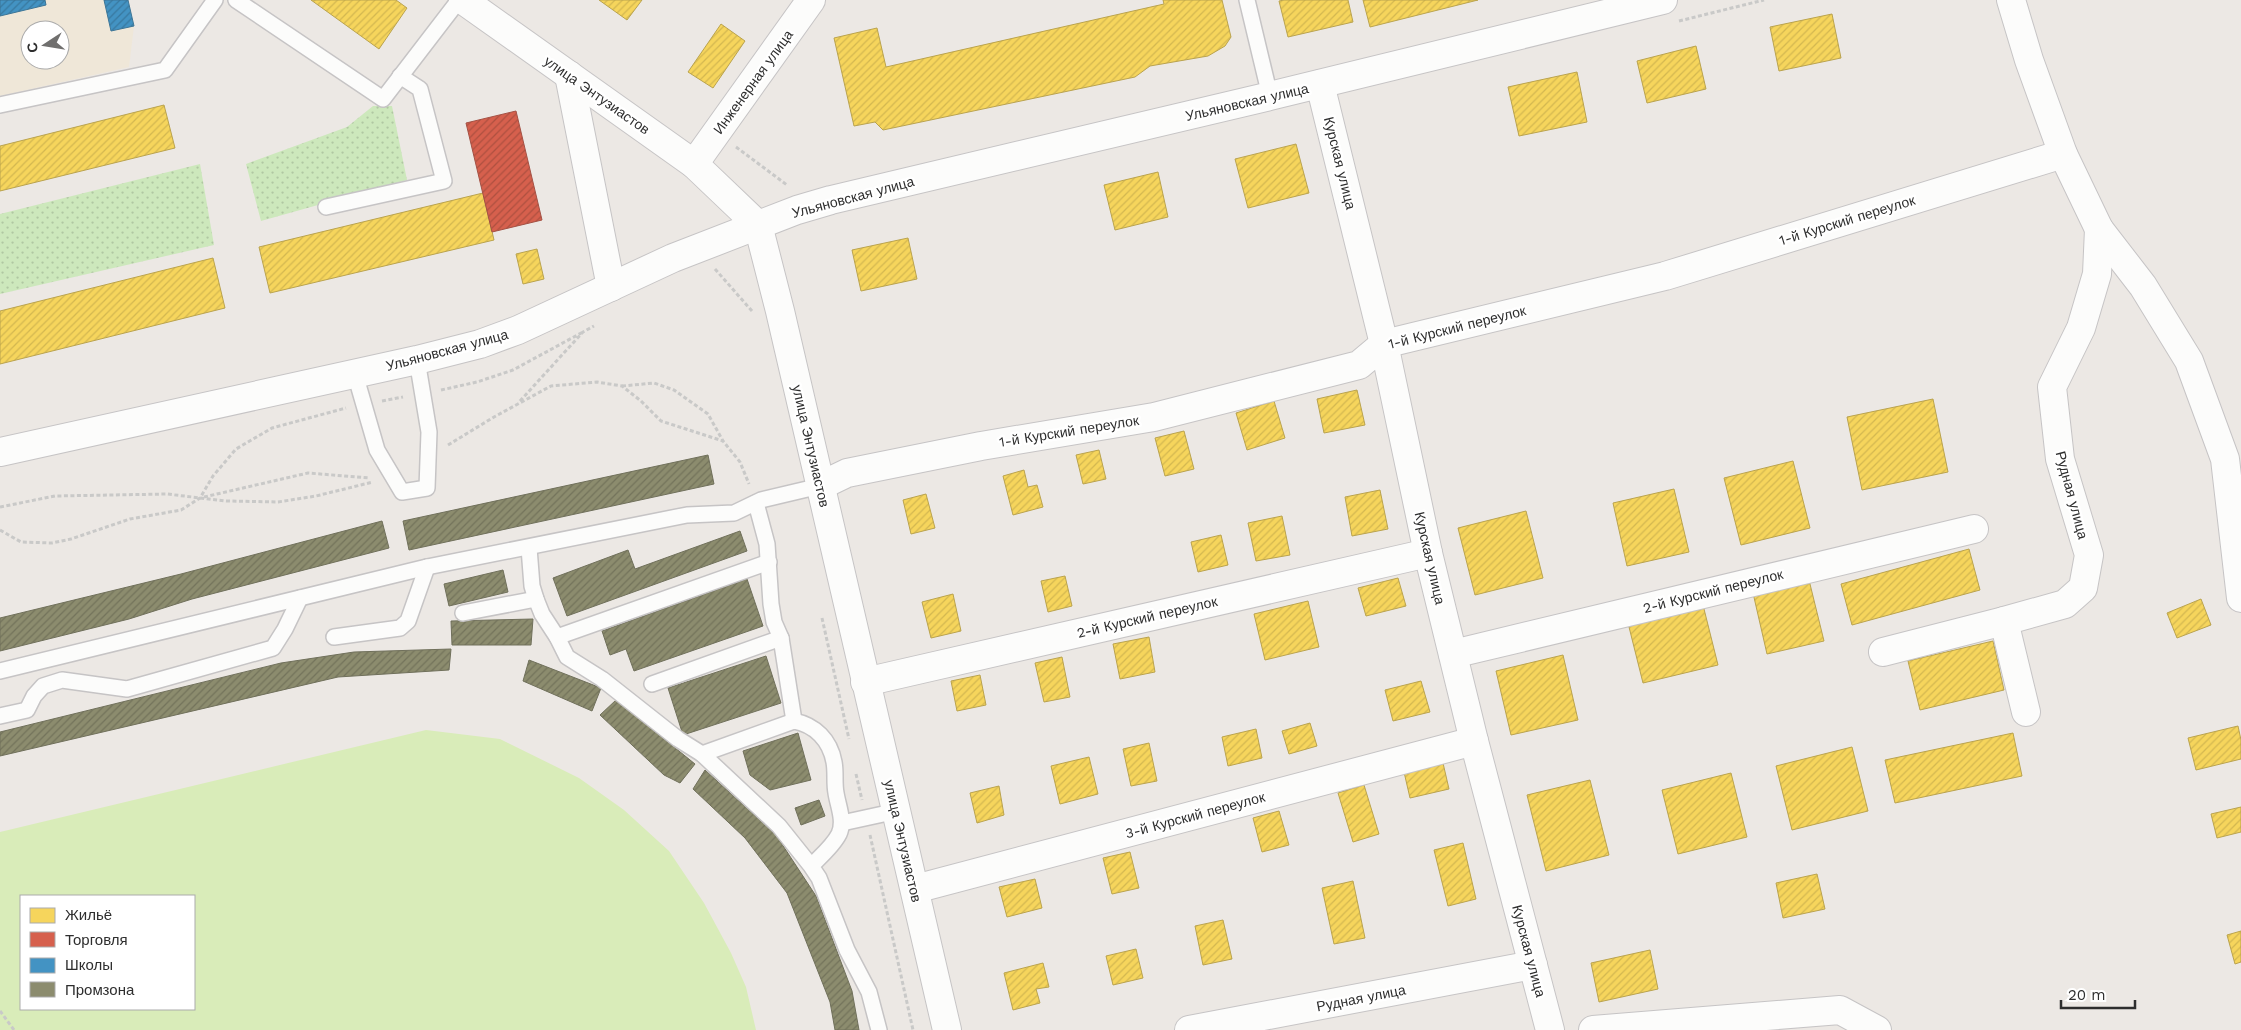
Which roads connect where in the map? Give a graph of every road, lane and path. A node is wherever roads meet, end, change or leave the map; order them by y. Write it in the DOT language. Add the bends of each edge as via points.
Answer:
graph roads {
  1 [pos="215,0"];
  2 [pos="236,0"];
  3 [pos="459,0"];
  4 [pos="463,0"];
  5 [pos="811,0"];
  6 [pos="1246,0"];
  7 [pos="1663,0"];
  8 [pos="2011,0"];
  9 [pos="569,75"];
  10 [pos="400,76"];
  11 [pos="1320,84"];
  12 [pos="1270,96"];
  13 [pos="0,105"];
  14 [pos="2063,154"];
  15 [pos="694,164"];
  16 [pos="326,207"];
  17 [pos="758,225"];
  18 [pos="2099,229"];
  19 [pos="713,267"];
  20 [pos="611,287"];
  21 [pos="758,317"];
  22 [pos="598,323"];
  23 [pos="583,332"];
  24 [pos="1384,344"];
  25 [pos="417,360"];
  26 [pos="355,374"];
  27 [pos="622,386"];
  28 [pos="423,394"];
  29 [pos="363,404"];
  30 [pos="518,404"];
  31 [pos="724,441"];
  32 [pos="0,452"];
  33 [pos="381,480"];
  34 [pos="820,486"];
  35 [pos="200,498"];
  36 [pos="756,503"];
  37 [pos="1974,529"];
  38 [pos="0,530"];
  39 [pos="529,548"];
  40 [pos="1428,553"];
  41 [pos="769,562"];
  42 [pos="428,567"];
  43 [pos="300,598"];
  44 [pos="2241,598"];
  45 [pos="536,599"];
  46 [pos="464,613"];
  47 [pos="822,617"];
  48 [pos="2004,621"];
  49 [pos="557,636"];
  50 [pos="334,637"];
  51 [pos="781,638"];
  52 [pos="1884,652"];
  53 [pos="1453,654"];
  54 [pos="0,671"];
  55 [pos="865,682"];
  56 [pos="652,684"];
  57 [pos="2026,712"];
  58 [pos="0,716"];
  59 [pos="794,722"];
  60 [pos="849,741"];
  61 [pos="1474,741"];
  62 [pos="702,754"];
  63 [pos="855,770"];
  64 [pos="897,811"];
  65 [pos="866,818"];
  66 [pos="842,823"];
  67 [pos="811,866"];
  68 [pos="915,889"];
  69 [pos="1533,965"];
  70 [pos="0,1011"];
  71 [pos="1263,1024"];
  72 [pos="14,1030"];
  73 [pos="879,1030"];
  74 [pos="913,1030"];
  75 [pos="947,1030"];
  76 [pos="1189,1030"];
  77 [pos="1550,1030"];
  78 [pos="1593,1030"];
  79 [pos="1877,1030"];
  1 -- 13 [label="lane" via="165,70"];
  2 -- 10 [label="lane" via="383,99"];
  3 -- 10 [label="lane"];
  4 -- 9 [label="street, улица Энтузиастов"];
  5 -- 15 [label="street, Инженерная улица"];
  6 -- 12 [label="lane"];
  7 -- 11 [label="street, Ульяновская улица"];
  8 -- 14 [label="street"];
  9 -- 15 [label="street, улица Энтузиастов"];
  9 -- 20 [label="street"];
  10 -- 16 [label="lane" via="420,89 444,181"];
  11 -- 12 [label="street, Ульяновская улица"];
  11 -- 24 [label="street, Курская улица"];
  12 -- 17 [label="street, Ульяновская улица" via="831,200"];
  14 -- 18 [label="street"];
  14 -- 24 [label="street, 1-й Курский переулок" via="1665,276"];
  15 -- 17 [label="street, улица Энтузиастов"];
  17 -- 20 [label="street, Ульяновская улица" via="672,258"];
  17 -- 34 [label="street, улица Энтузиастов"];
  18 -- 44 [label="street" via="2143,286 2189,361 2225,459"];
  18 -- 48 [label="street, Рудная улица" via="2097,274 2081,328 2052,387 2060,459 2088,555 2083,588 2066,604"];
  19 -- 21 [label="path"];
  20 -- 25 [label="street, Ульяновская улица" via="518,330 480,344"];
  22 -- 23 [label="path"];
  23 -- 28 [label="path" via="514,370"];
  23 -- 30 [label="path"];
  24 -- 34 [label="street, 1-й Курский переулок" via="1359,365 1350,368 1154,417 981,446 847,473"];
  24 -- 40 [label="street, Курская улица"];
  25 -- 26 [label="street, Ульяновская улица"];
  25 -- 28 [label="lane"];
  26 -- 29 [label="lane"];
  26 -- 32 [label="street, Ульяновская улица"];
  27 -- 31 [label="path" via="654,383 674,390 708,414"];
  28 -- 29 [label="path"];
  28 -- 29 [label="lane" via="429,432 427,488 402,492 377,450"];
  29 -- 35 [label="path" via="272,428 236,449 213,476"];
  33 -- 35 [label="path" via="308,473"];
  34 -- 36 [label="lane"];
  34 -- 55 [label="street, улица Энтузиастов"];
  35 -- 38 [label="path" via="181,510 130,519 52,542 21,542"];
  36 -- 39 [label="lane" via="734,512 687,515"];
  36 -- 41 [label="lane"];
  37 -- 53 [label="street, 2-й Курский переулок"];
  39 -- 42 [label="lane"];
  39 -- 45 [label="lane"];
  40 -- 53 [label="street, Курская улица"];
  40 -- 55 [label="street, 2-й Курский переулок"];
  41 -- 49 [label="lane"];
  41 -- 51 [label="lane" via="771,604"];
  42 -- 43 [label="lane"];
  42 -- 50 [label="lane" via="408,621 400,628"];
  43 -- 54 [label="lane"];
  43 -- 58 [label="lane" via="273,648 127,689 62,680 43,686 27,710"];
  45 -- 46 [label="lane"];
  45 -- 49 [label="lane"];
  47 -- 60 [label="path"];
  48 -- 52 [label="street, Рудная улица"];
  48 -- 57 [label="street"];
  49 -- 62 [label="lane" via="567,658 602,679"];
  51 -- 56 [label="lane"];
  51 -- 59 [label="lane"];
  53 -- 61 [label="street, Курская улица"];
  55 -- 64 [label="street, улица Энтузиастов"];
  59 -- 62 [label="lane"];
  59 -- 66 [label="lane" via="808,724 827,743 834,761 835,790"];
  61 -- 68 [label="street, 3-й Курский переулок"];
  61 -- 69 [label="street, Курская улица"];
  62 -- 67 [label="lane" via="779,826"];
  63 -- 65 [label="path"];
  64 -- 65 [label="lane"];
  64 -- 68 [label="street, улица Энтузиастов"];
  65 -- 66 [label="lane"];
  65 -- 74 [label="path"];
  66 -- 67 [label="lane" via="839,834"];
  67 -- 73 [label="lane" via="869,992"];
  68 -- 75 [label="street, улица Энтузиастов"];
  69 -- 71 [label="street, Рудная улица"];
  69 -- 77 [label="street, Курская улица"];
  70 -- 72 [label="path"];
  71 -- 76 [label="street, Рудная улица"];
  78 -- 79 [label="street" via="1840,1010"];
}
